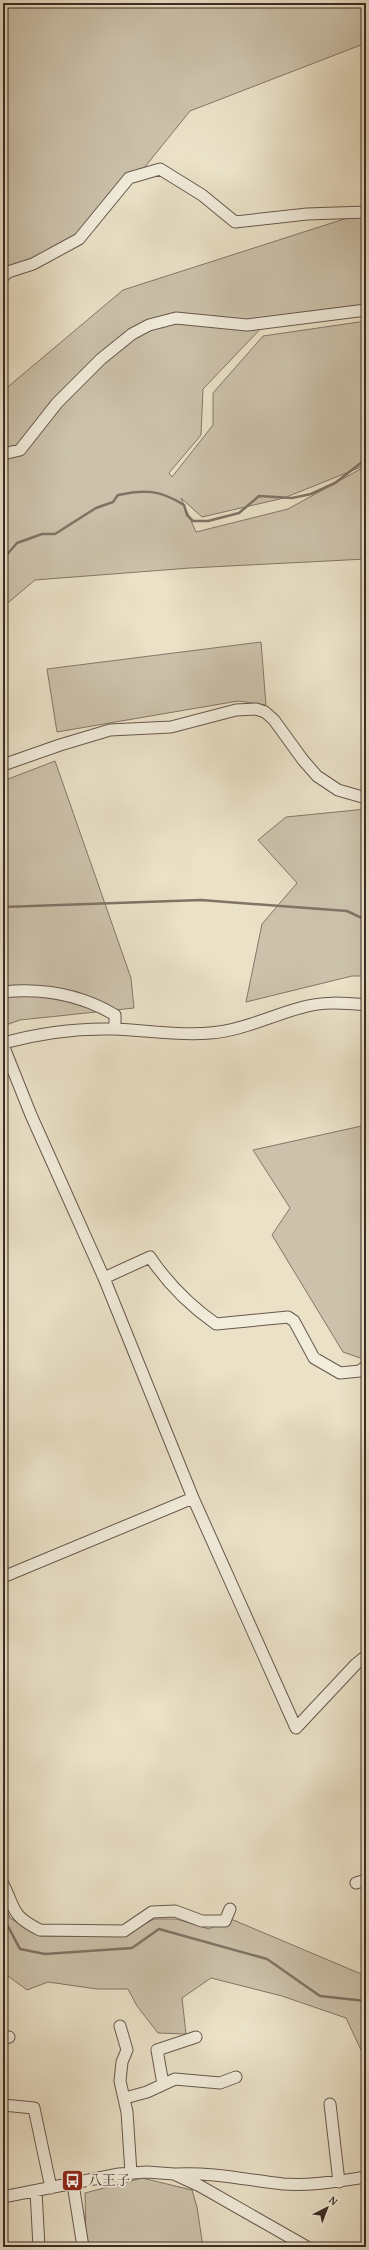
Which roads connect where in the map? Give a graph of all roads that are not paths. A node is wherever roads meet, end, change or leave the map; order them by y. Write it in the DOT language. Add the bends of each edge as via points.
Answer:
graph roads {
  1 [pos="366,212"];
  2 [pos="3,277"];
  3 [pos="366,310"];
  4 [pos="3,454"];
  5 [pos="3,765"];
  6 [pos="366,798"];
  7 [pos="3,992"];
  8 [pos="366,1004"];
  9 [pos="115,1029"];
  10 [pos="3,1044"];
  11 [pos="104,1278"];
  12 [pos="366,1366"];
  13 [pos="193,1498"];
  14 [pos="3,1577"];
  15 [pos="366,1656"];
  16 [pos="3,1884"];
  17 [pos="230,1909"];
  18 [pos="120,2026"];
  19 [pos="196,2037"];
  20 [pos="236,2078"];
  21 [pos="163,2084"];
  22 [pos="125,2098"];
  23 [pos="330,2104"];
  24 [pos="3,2105"];
  25 [pos="131,2173"];
  26 [pos="174,2174"];
  27 [pos="366,2177"];
  28 [pos="339,2182"];
  29 [pos="73,2184"];
  30 [pos="51,2188"];
  31 [pos="36,2191"];
  32 [pos="3,2197"];
  33 [pos="39,2247"];
  34 [pos="83,2247"];
  35 [pos="307,2247"];
  1 -- 2 [label="street" via="307,214 235,222 202,195 160,169 129,178 79,239 33,264 8,272"];
  3 -- 4 [label="street" via="247,325 176,318 149,325 132,334 101,359 57,403 20,450"];
  5 -- 6 [label="street" via="60,744 110,730 171,727 236,710 256,709 274,720 317,776 338,790"];
  7 -- 9 [label="street" via="18,991 81,998 115,1015"];
  8 -- 9 [label="street" via="341,1002 301,1007 239,1028 212,1033 188,1035"];
  9 -- 10 [label="street" via="57,1031"];
  10 -- 11 [label="street" via="31,1115"];
  11 -- 12 [label="street" via="150,1257 162,1275 189,1305 216,1324 288,1317 294,1321 314,1358 340,1373 360,1371"];
  11 -- 13 [label="street"];
  13 -- 14 [label="street"];
  13 -- 15 [label="street" via="296,1728"];
  16 -- 17 [label="street" via="17,1915 40,1930 124,1931 152,1912 167,1911 175,1911 202,1921 225,1921"];
  18 -- 22 [label="street" via="127,2050 122,2062 120,2081"];
  19 -- 21 [label="street" via="157,2050"];
  20 -- 21 [label="street" via="220,2083 175,2079"];
  21 -- 22 [label="street"];
  22 -- 25 [label="street"];
  23 -- 28 [label="street"];
  24 -- 30 [label="street" via="34,2108"];
  25 -- 26 [label="street"];
  25 -- 29 [label="street"];
  26 -- 28 [label="street" via="206,2174 285,2184"];
  26 -- 35 [label="street"];
  27 -- 28 [label="street"];
  29 -- 30 [label="street"];
  29 -- 34 [label="street"];
  30 -- 31 [label="street"];
  31 -- 32 [label="street"];
  31 -- 33 [label="street"];
}
